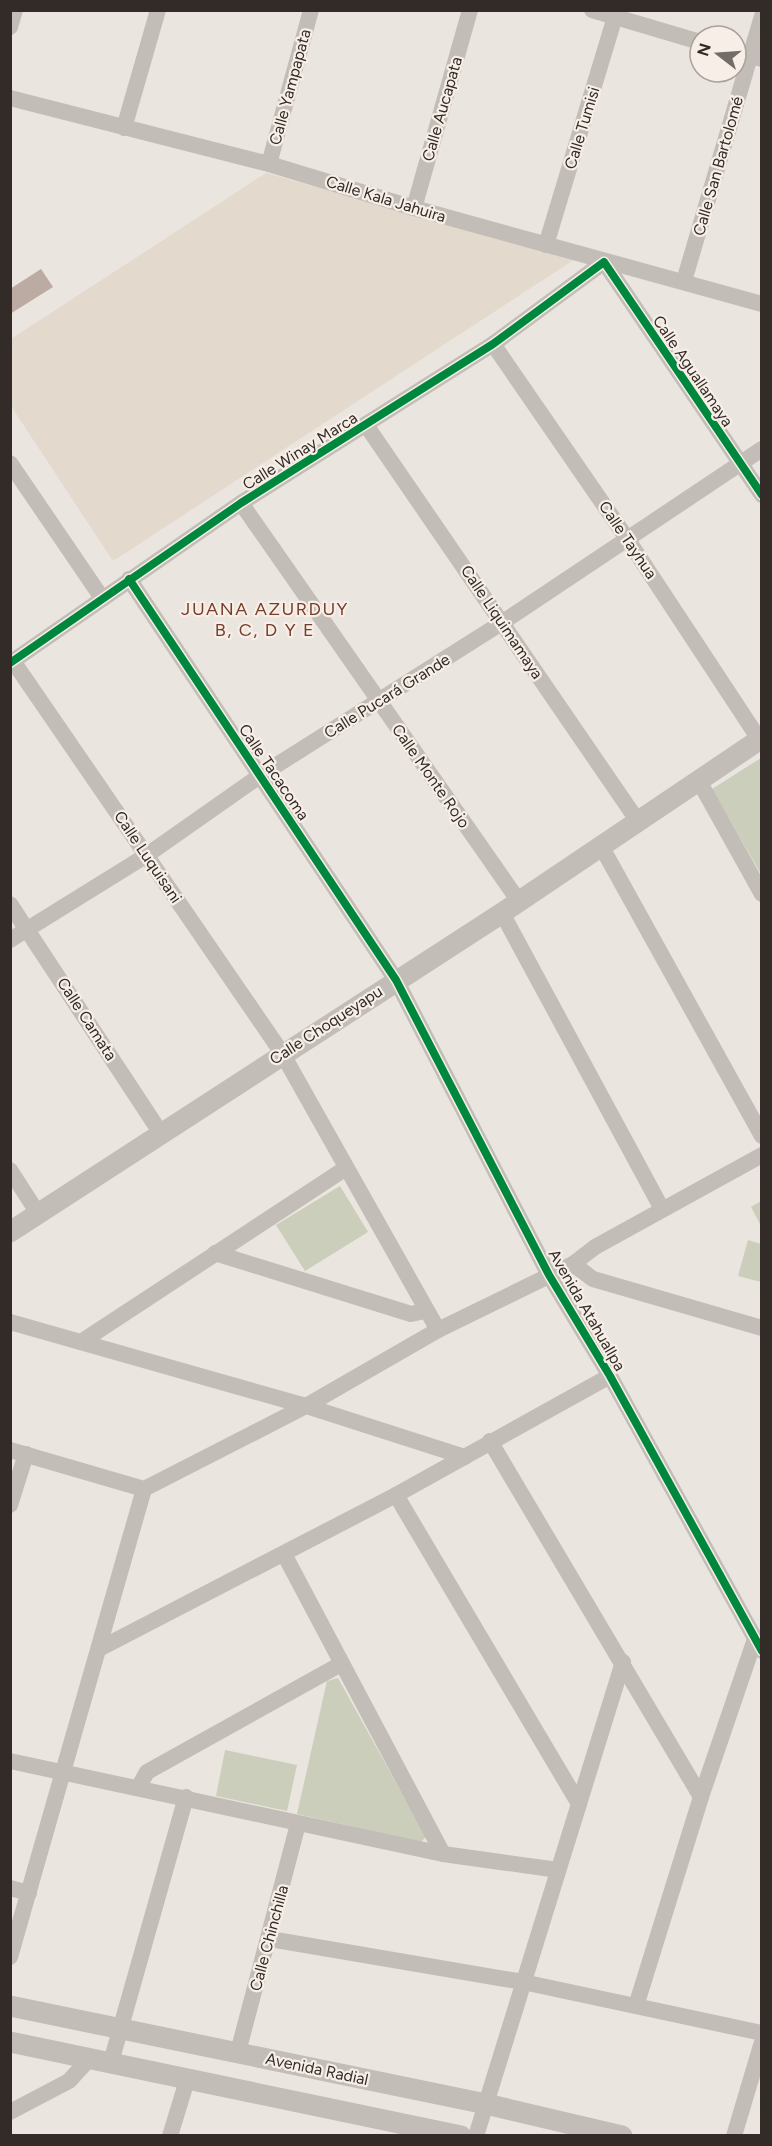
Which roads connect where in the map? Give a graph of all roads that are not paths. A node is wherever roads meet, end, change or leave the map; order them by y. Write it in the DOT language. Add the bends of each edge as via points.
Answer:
graph roads {
  1 [pos="15,10"];
  2 [pos="158,10"];
  3 [pos="311,10"];
  4 [pos="470,10"];
  5 [pos="592,10"];
  6 [pos="616,14"];
  7 [pos="762,16"];
  8 [pos="10,27"];
  9 [pos="688,38"];
  10 [pos="749,56"];
  11 [pos="10,98"];
  12 [pos="124,128"];
  13 [pos="269,164"];
  14 [pos="414,208"];
  15 [pos="546,245"];
  16 [pos="604,262"];
  17 [pos="684,281"];
  18 [pos="762,303"];
  19 [pos="494,344"];
  20 [pos="366,425"];
  21 [pos="762,449"];
  22 [pos="10,463"];
  23 [pos="739,464"];
  24 [pos="762,495"];
  25 [pos="241,503"];
  26 [pos="628,540"];
  27 [pos="129,579"];
  28 [pos="102,598"];
  29 [pos="503,622"];
  30 [pos="12,662"];
  31 [pos="379,702"];
  32 [pos="760,739"];
  33 [pos="261,776"];
  34 [pos="699,781"];
  35 [pos="637,820"];
  36 [pos="600,844"];
  37 [pos="147,855"];
  38 [pos="762,894"];
  39 [pos="10,903"];
  40 [pos="510,906"];
  41 [pos="27,928"];
  42 [pos="10,940"];
  43 [pos="396,980"];
  44 [pos="282,1053"];
  45 [pos="162,1135"];
  46 [pos="762,1136"];
  47 [pos="762,1155"];
  48 [pos="346,1168"];
  49 [pos="10,1170"];
  50 [pos="662,1209"];
  51 [pos="39,1215"];
  52 [pos="10,1232"];
  53 [pos="215,1253"];
  54 [pos="573,1264"];
  55 [pos="549,1275"];
  56 [pos="425,1311"];
  57 [pos="10,1322"];
  58 [pos="762,1328"];
  59 [pos="438,1330"];
  60 [pos="81,1342"];
  61 [pos="610,1376"];
  62 [pos="306,1406"];
  63 [pos="490,1441"];
  64 [pos="18,1452"];
  65 [pos="465,1457"];
  66 [pos="144,1489"];
  67 [pos="396,1495"];
  68 [pos="10,1505"];
  69 [pos="284,1554"];
  70 [pos="758,1645"];
  71 [pos="99,1649"];
  72 [pos="623,1662"];
  73 [pos="341,1664"];
  74 [pos="10,1761"];
  75 [pos="64,1773"];
  76 [pos="138,1788"];
  77 [pos="186,1797"];
  78 [pos="701,1797"];
  79 [pos="579,1804"];
  80 [pos="298,1824"];
  81 [pos="443,1854"];
  82 [pos="558,1870"];
  83 [pos="10,1888"];
  84 [pos="29,1893"];
  85 [pos="270,1939"];
  86 [pos="10,1957"];
  87 [pos="523,1982"];
  88 [pos="10,2006"];
  89 [pos="636,2006"];
  90 [pos="119,2027"];
  91 [pos="762,2033"];
  92 [pos="10,2042"];
  93 [pos="762,2042"];
  94 [pos="238,2052"];
  95 [pos="90,2058"];
  96 [pos="111,2062"];
  97 [pos="188,2077"];
  98 [pos="486,2103"];
  99 [pos="10,2112"];
  100 [pos="170,2136"];
  101 [pos="461,2136"];
  102 [pos="476,2136"];
  103 [pos="622,2136"];
  104 [pos="734,2136"];
  1 -- 8 [label="street"];
  2 -- 12 [label="street"];
  3 -- 13 [label="street, Calle Yampapata"];
  4 -- 14 [label="street, Calle Aucapata"];
  5 -- 6 [label="street"];
  6 -- 9 [label="street"];
  6 -- 15 [label="street, Calle Tumisi"];
  7 -- 10 [label="street, Calle San Bartolomé"];
  10 -- 17 [label="street, Calle San Bartolomé"];
  11 -- 12 [label="street, Calle Kala Jahuira"];
  12 -- 13 [label="street, Calle Kala Jahuira"];
  13 -- 14 [label="street, Calle Kala Jahuira"];
  14 -- 15 [label="street, Calle Kala Jahuira"];
  15 -- 16 [label="street, Calle Kala Jahuira"];
  16 -- 17 [label="street, Calle Kala Jahuira"];
  16 -- 19 [label="street, Calle Winay Marca"];
  16 -- 23 [label="street, Calle Aguallamaya"];
  17 -- 18 [label="street, Calle Kala Jahuira"];
  19 -- 20 [label="street, Calle Winay Marca"];
  19 -- 26 [label="street, Calle Tayhua"];
  20 -- 25 [label="street, Calle Winay Marca"];
  20 -- 29 [label="street, Calle Liquimamaya"];
  21 -- 23 [label="street, Calle Pucará Grande"];
  22 -- 28 [label="street"];
  23 -- 24 [label="street, Calle Aguallamaya"];
  23 -- 26 [label="street, Calle Pucará Grande"];
  25 -- 27 [label="street, Calle Winay Marca"];
  25 -- 31 [label="street, Calle Monte Rojo"];
  26 -- 29 [label="street, Calle Pucará Grande"];
  26 -- 32 [label="street, Calle Tayhua"];
  27 -- 28 [label="street, Calle Winay Marca"];
  27 -- 33 [label="street, Calle Tacacoma"];
  28 -- 30 [label="street, Calle Winay Marca"];
  29 -- 31 [label="street, Calle Pucará Grande"];
  29 -- 35 [label="street, Calle Liquimamaya"];
  30 -- 37 [label="street, Calle Luquisani"];
  31 -- 33 [label="street, Calle Pucará Grande"];
  31 -- 40 [label="street, Calle Monte Rojo"];
  32 -- 34 [label="street, Calle Choqueyapu"];
  33 -- 37 [label="street, Calle Pucará Grande"];
  33 -- 43 [label="street, Calle Tacacoma"];
  34 -- 35 [label="street, Calle Choqueyapu"];
  34 -- 38 [label="street"];
  35 -- 36 [label="street, Calle Choqueyapu"];
  36 -- 40 [label="street, Calle Choqueyapu"];
  36 -- 46 [label="street"];
  37 -- 41 [label="street, Calle Pucará Grande"];
  37 -- 44 [label="street, Calle Luquisani"];
  39 -- 41 [label="street, Calle Camata"];
  40 -- 43 [label="street, Calle Choqueyapu"];
  40 -- 50 [label="street, Calle Monte Rojo"];
  41 -- 42 [label="street, Calle Pucará Grande"];
  41 -- 45 [label="street, Calle Camata"];
  43 -- 44 [label="street, Calle Choqueyapu"];
  43 -- 55 [label="street, Avenida Atahuallpa"];
  44 -- 45 [label="street, Calle Choqueyapu"];
  44 -- 48 [label="street, Calle Luquisani"];
  45 -- 51 [label="street, Calle Choqueyapu"];
  47 -- 50 [label="street"];
  48 -- 53 [label="street"];
  48 -- 56 [label="street, Calle Luquisani"];
  49 -- 51 [label="street"];
  50 -- 54 [label="street"];
  51 -- 52 [label="street, Calle Choqueyapu"];
  53 -- 56 [label="street" via="411,1314"];
  53 -- 60 [label="street"];
  54 -- 55 [label="street"];
  54 -- 58 [label="street" via="593,1279"];
  55 -- 59 [label="street"];
  55 -- 61 [label="street, Avenida Atahuallpa"];
  56 -- 59 [label="street, Calle Luquisani"];
  57 -- 60 [label="street"];
  59 -- 62 [label="street"];
  60 -- 62 [label="street"];
  61 -- 63 [label="street"];
  61 -- 70 [label="street, Avenida Atahuallpa"];
  62 -- 65 [label="street"];
  62 -- 66 [label="street"];
  63 -- 65 [label="street"];
  63 -- 72 [label="street"];
  64 -- 66 [label="street"];
  64 -- 68 [label="street"];
  65 -- 67 [label="street"];
  66 -- 71 [label="street"];
  67 -- 69 [label="street"];
  67 -- 79 [label="street"];
  69 -- 71 [label="street"];
  69 -- 73 [label="street"];
  70 -- 78 [label="street"];
  71 -- 75 [label="street"];
  72 -- 78 [label="street"];
  72 -- 79 [label="street"];
  73 -- 76 [label="street" via="147,1772"];
  73 -- 81 [label="street"];
  74 -- 75 [label="street"];
  75 -- 76 [label="street"];
  75 -- 84 [label="street"];
  76 -- 77 [label="street"];
  77 -- 80 [label="street"];
  77 -- 90 [label="street"];
  78 -- 89 [label="street"];
  79 -- 82 [label="street"];
  80 -- 81 [label="street"];
  80 -- 85 [label="street, Calle Chinchilla"];
  81 -- 82 [label="street"];
  82 -- 87 [label="street"];
  83 -- 84 [label="street"];
  84 -- 86 [label="street"];
  85 -- 87 [label="street"];
  85 -- 94 [label="street, Calle Chinchilla"];
  87 -- 89 [label="street"];
  87 -- 98 [label="street"];
  88 -- 90 [label="street, Avenida Radial"];
  89 -- 91 [label="street"];
  90 -- 94 [label="street, Avenida Radial"];
  90 -- 96 [label="street"];
  92 -- 95 [label="street"];
  93 -- 104 [label="street"];
  94 -- 98 [label="street, Avenida Radial"];
  95 -- 96 [label="street"];
  95 -- 99 [label="street" via="69,2081"];
  96 -- 97 [label="street"];
  97 -- 100 [label="street"];
  97 -- 101 [label="street"];
  98 -- 102 [label="street"];
  98 -- 103 [label="street, Avenida Radial"];
}
